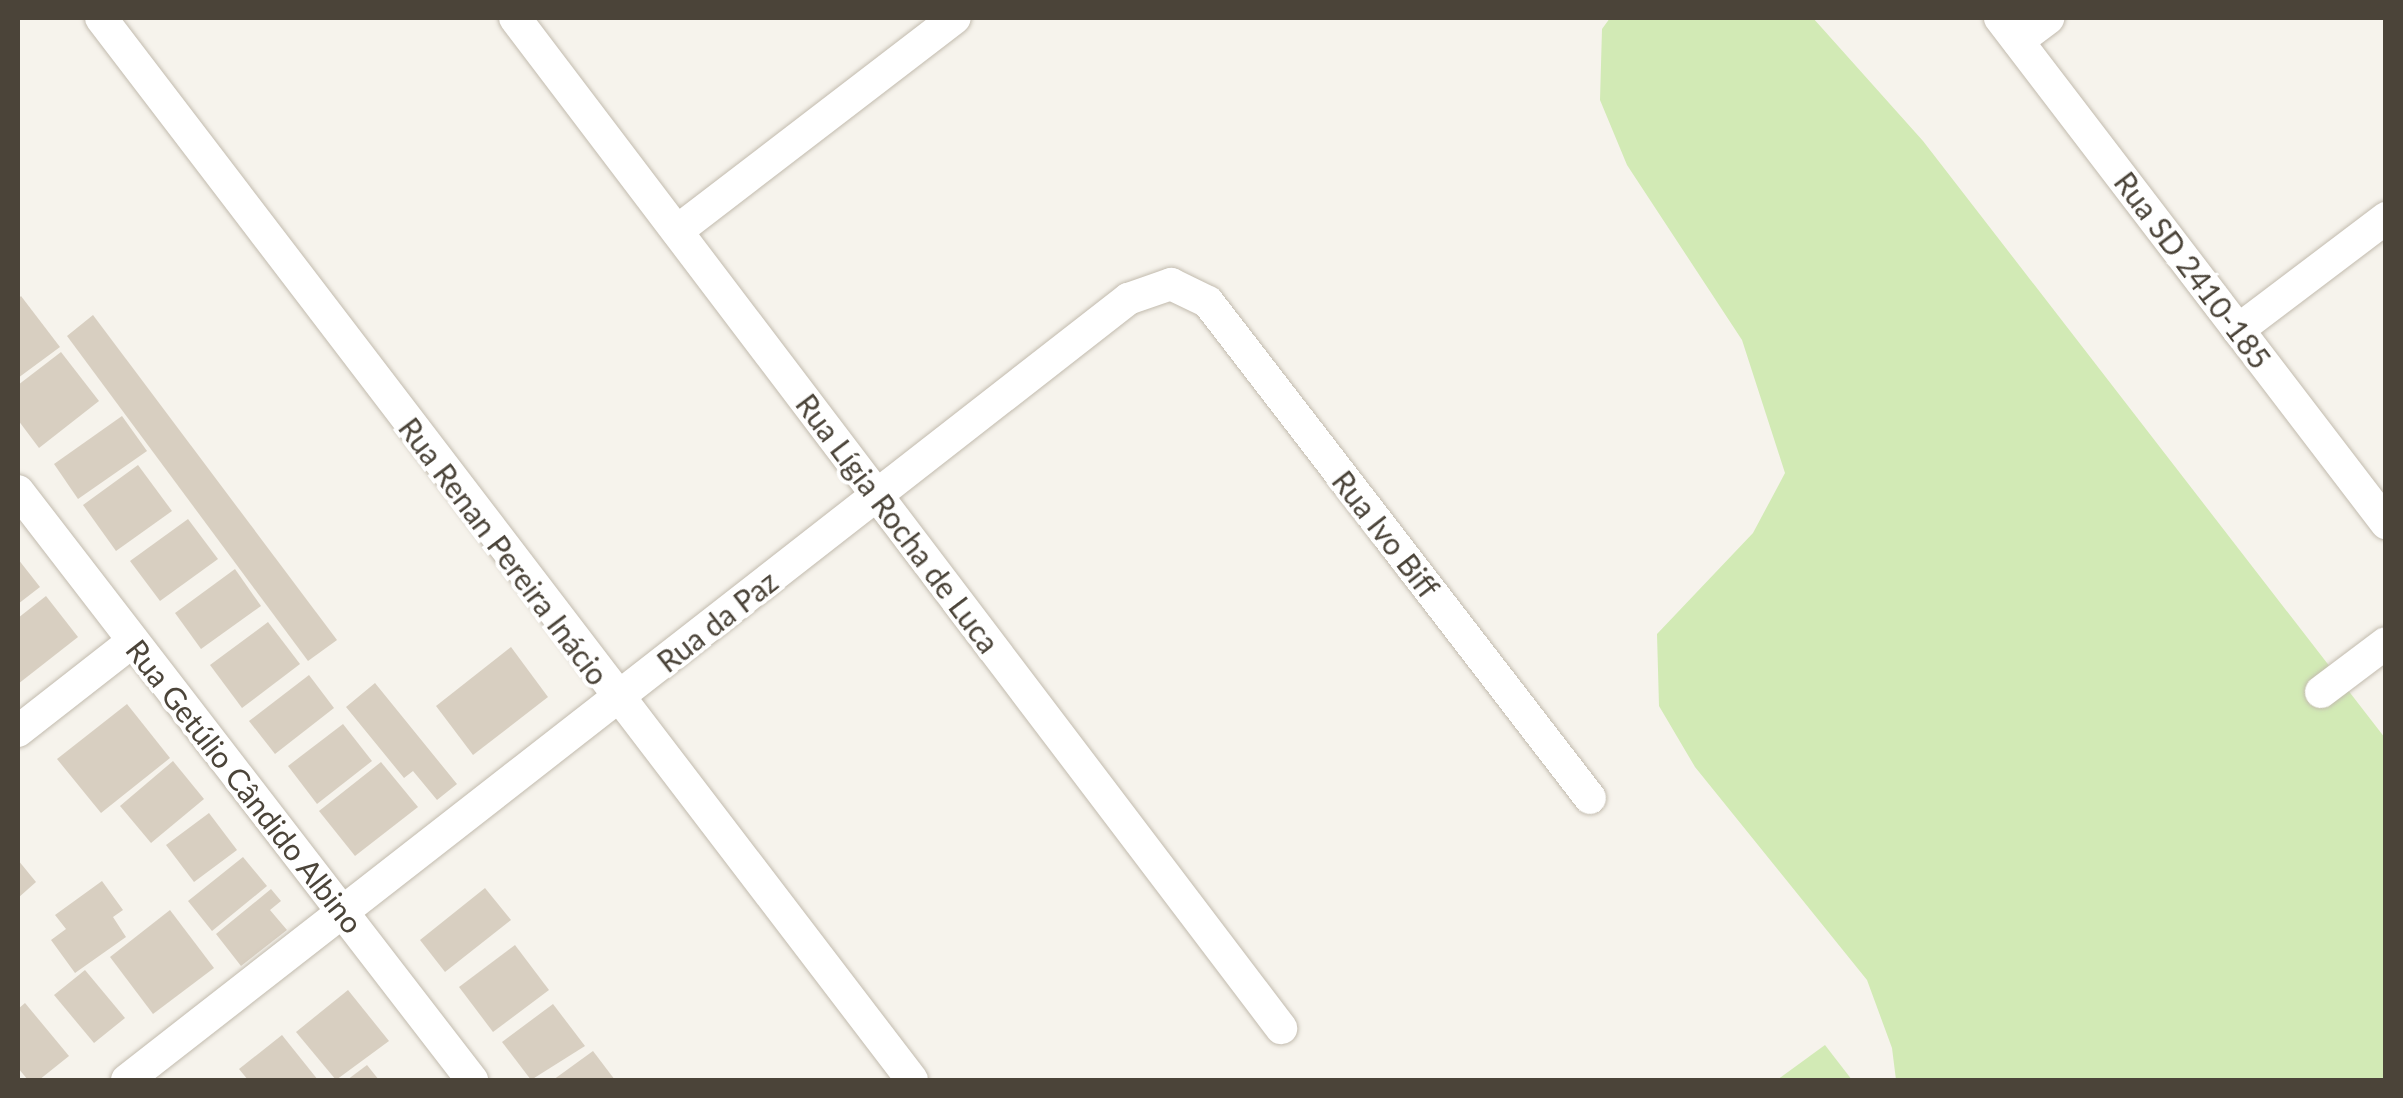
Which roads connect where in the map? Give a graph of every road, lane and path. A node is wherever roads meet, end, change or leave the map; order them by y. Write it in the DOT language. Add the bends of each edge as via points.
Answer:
graph roads {
  1 [pos="101,18"];
  2 [pos="514,18"];
  3 [pos="955,18"];
  4 [pos="2048,18"];
  5 [pos="2009,29"];
  6 [pos="2386,218"];
  7 [pos="676,230"];
  8 [pos="1171,284"];
  9 [pos="2238,330"];
  10 [pos="18,491"];
  11 [pos="877,495"];
  12 [pos="2386,523"];
  13 [pos="133,642"];
  14 [pos="2386,643"];
  15 [pos="2321,692"];
  16 [pos="618,700"];
  17 [pos="18,731"];
  18 [pos="1590,798"];
  19 [pos="342,913"];
  20 [pos="1282,1028"];
  21 [pos="127,1080"];
  22 [pos="472,1080"];
  23 [pos="912,1080"];
  1 -- 16 [label="street, Rua Renan Pereira Inácio"];
  2 -- 7 [label="street, Rua Lígia Rocha de Luca"];
  3 -- 7 [label="street"];
  4 -- 5 [label="street"];
  5 -- 9 [label="street, Rua SD 2410-185"];
  6 -- 9 [label="street"];
  7 -- 11 [label="street, Rua Lígia Rocha de Luca"];
  8 -- 11 [label="street, Rua da Paz" via="1128,299"];
  8 -- 18 [label="street, Rua Ivo Biff" via="1208,302"];
  9 -- 12 [label="street, Rua SD 2410-185"];
  10 -- 13 [label="street, Rua Getúlio Cândido Albino"];
  11 -- 16 [label="street, Rua da Paz"];
  11 -- 20 [label="street, Rua Lígia Rocha de Luca"];
  13 -- 17 [label="street"];
  13 -- 19 [label="street, Rua Getúlio Cândido Albino"];
  14 -- 15 [label="street"];
  16 -- 19 [label="street, Rua da Paz"];
  16 -- 23 [label="street, Rua Renan Pereira Inácio"];
  19 -- 21 [label="street, Rua da Paz"];
  19 -- 22 [label="street, Rua Getúlio Cândido Albino"];
}
